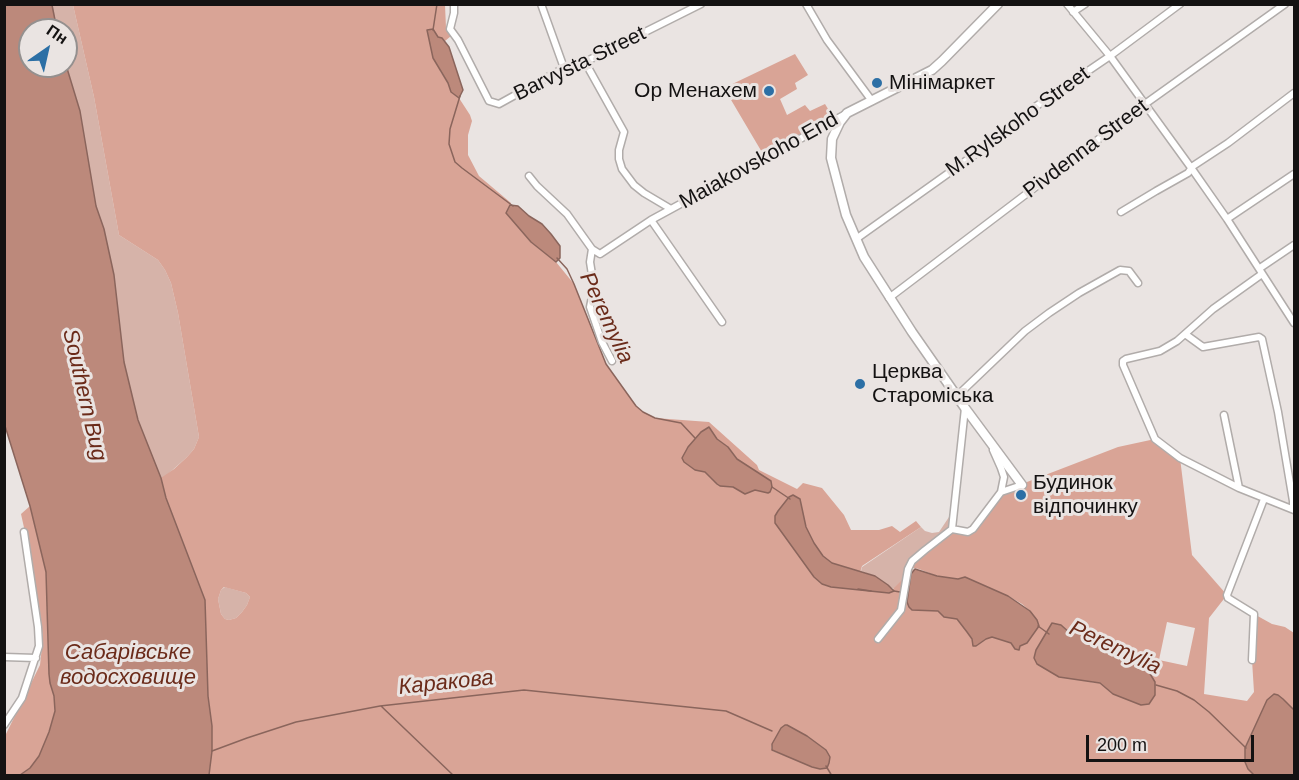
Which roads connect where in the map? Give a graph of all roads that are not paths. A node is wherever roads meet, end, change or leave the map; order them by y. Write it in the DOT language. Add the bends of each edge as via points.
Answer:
graph roads {
  1 [pos="454,4"];
  2 [pos="541,4"];
  3 [pos="701,4"];
  4 [pos="806,4"];
  5 [pos="998,4"];
  6 [pos="1067,4"];
  7 [pos="1085,4"];
  8 [pos="1180,4"];
  9 [pos="1285,4"];
  10 [pos="1073,12"];
  11 [pos="1110,56"];
  12 [pos="585,62"];
  13 [pos="564,68"];
  14 [pos="1294,93"];
  15 [pos="872,101"];
  16 [pos="1145,104"];
  17 [pos="847,113"];
  18 [pos="1192,169"];
  19 [pos="1294,174"];
  20 [pos="529,176"];
  21 [pos="671,209"];
  22 [pos="1121,212"];
  23 [pos="1227,219"];
  24 [pos="651,220"];
  25 [pos="856,239"];
  26 [pos="1294,245"];
  27 [pos="592,249"];
  28 [pos="1261,271"];
  29 [pos="1138,283"];
  30 [pos="890,298"];
  31 [pos="722,322"];
  32 [pos="1294,323"];
  33 [pos="1185,334"];
  34 [pos="612,361"];
  35 [pos="957,396"];
  36 [pos="965,408"];
  37 [pos="1224,416"];
  38 [pos="989,441"];
  39 [pos="1022,485"];
  40 [pos="1239,488"];
  41 [pos="1001,492"];
  42 [pos="1264,499"];
  43 [pos="1294,509"];
  44 [pos="952,529"];
  45 [pos="24,532"];
  46 [pos="878,639"];
  47 [pos="4,657"];
  48 [pos="36,658"];
  49 [pos="1252,660"];
  50 [pos="4,725"];
  1 -- 13 [label="street, Barvysta Street" via="450,29 489,101 499,104"];
  2 -- 13 [label="street"];
  3 -- 12 [label="street, Barvysta Street"];
  4 -- 15 [label="street"];
  5 -- 15 [label="street" via="932,70"];
  6 -- 10 [label="street"];
  7 -- 10 [label="street"];
  8 -- 11 [label="street, M.Rylskoho Street"];
  9 -- 16 [label="street, Pivdenna Street"];
  10 -- 11 [label="street"];
  11 -- 16 [label="street"];
  11 -- 25 [label="street, M.Rylskoho Street"];
  12 -- 13 [label="street, Barvysta Street"];
  12 -- 21 [label="street, Maiakovskoho End" via="624,132 619,150 622,169 644,194"];
  14 -- 18 [label="street"];
  15 -- 17 [label="street"];
  16 -- 18 [label="street"];
  16 -- 30 [label="street, Pivdenna Street"];
  17 -- 21 [label="street, Maiakovskoho End"];
  17 -- 25 [label="street" via="832,139 831,158"];
  18 -- 22 [label="street"];
  18 -- 23 [label="street"];
  19 -- 23 [label="street"];
  20 -- 27 [label="street" via="567,214"];
  21 -- 24 [label="street, Maiakovskoho End"];
  23 -- 28 [label="street"];
  24 -- 27 [label="street, Maiakovskoho End" via="600,254"];
  24 -- 31 [label="street"];
  25 -- 30 [label="street"];
  26 -- 28 [label="street"];
  27 -- 34 [label="street" via="594,287 590,307"];
  28 -- 32 [label="street"];
  28 -- 33 [label="street"];
  29 -- 35 [label="street" via="1129,271 1120,270 1079,293 1025,331"];
  30 -- 35 [label="street"];
  33 -- 40 [label="street" via="1168,347 1126,359 1123,365 1155,439 1180,458"];
  33 -- 43 [label="street" via="1203,347 1262,339"];
  35 -- 36 [label="street"];
  36 -- 38 [label="street"];
  36 -- 44 [label="street"];
  37 -- 40 [label="street"];
  38 -- 39 [label="street"];
  38 -- 41 [label="street" via="1003,474"];
  39 -- 41 [label="street"];
  40 -- 42 [label="street"];
  41 -- 44 [label="street" via="973,529"];
  42 -- 43 [label="street"];
  42 -- 49 [label="street" via="1227,595 1254,614"];
  44 -- 46 [label="street" via="912,561 901,610"];
  45 -- 48 [label="street" via="38,627"];
  47 -- 48 [label="street"];
  48 -- 50 [label="street" via="22,698"];
}
